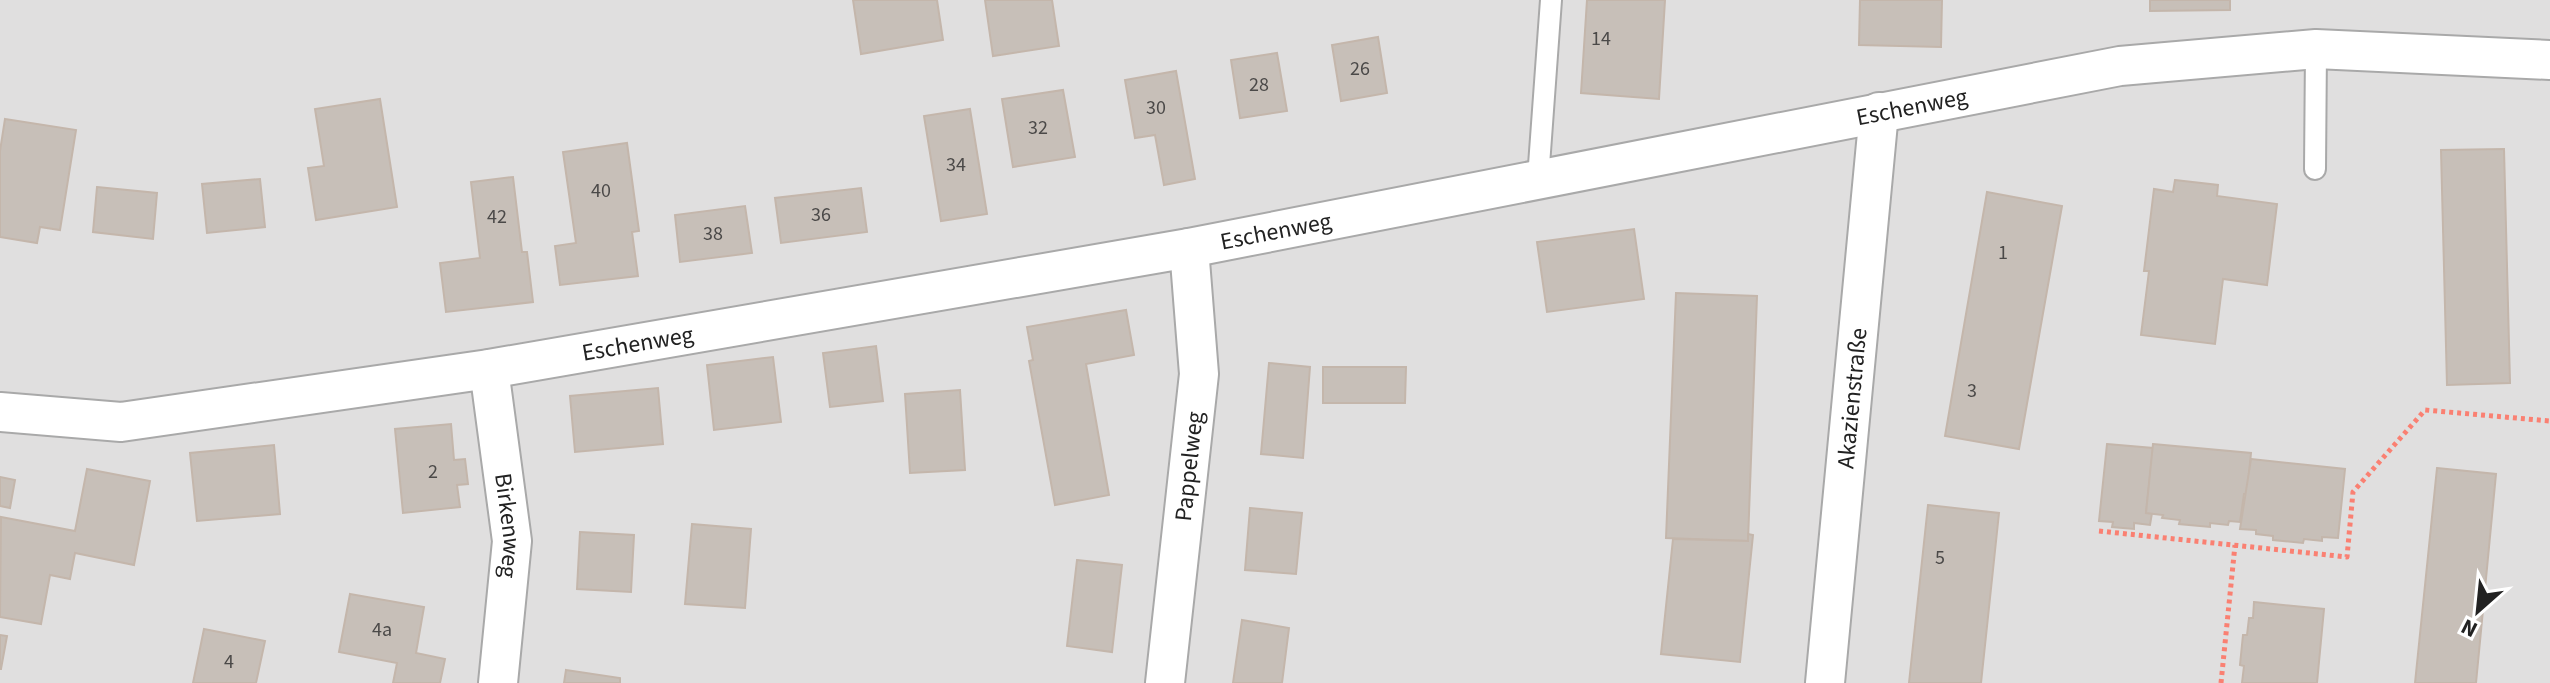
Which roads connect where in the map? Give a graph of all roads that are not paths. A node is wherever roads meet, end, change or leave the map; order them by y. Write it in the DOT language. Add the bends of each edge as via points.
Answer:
graph roads {
  1 [pos="1551,0"];
  2 [pos="2316,49"];
  3 [pos="2550,60"];
  4 [pos="1879,112"];
  5 [pos="2315,169"];
  6 [pos="1538,179"];
  7 [pos="1189,248"];
  8 [pos="489,369"];
  9 [pos="0,412"];
  10 [pos="498,683"];
  11 [pos="1165,683"];
  12 [pos="1825,683"];
  1 -- 6 [label="lane"];
  2 -- 3 [label="street, Eschenweg"];
  2 -- 4 [label="street, Eschenweg" via="2120,66"];
  2 -- 5 [label="lane"];
  4 -- 6 [label="street, Eschenweg"];
  4 -- 12 [label="street, Akazienstraße"];
  6 -- 7 [label="street, Eschenweg"];
  7 -- 8 [label="street, Eschenweg"];
  7 -- 11 [label="street, Pappelweg" via="1199,374"];
  8 -- 9 [label="street, Eschenweg" via="121,422"];
  8 -- 10 [label="street, Birkenweg" via="512,541"];
}
